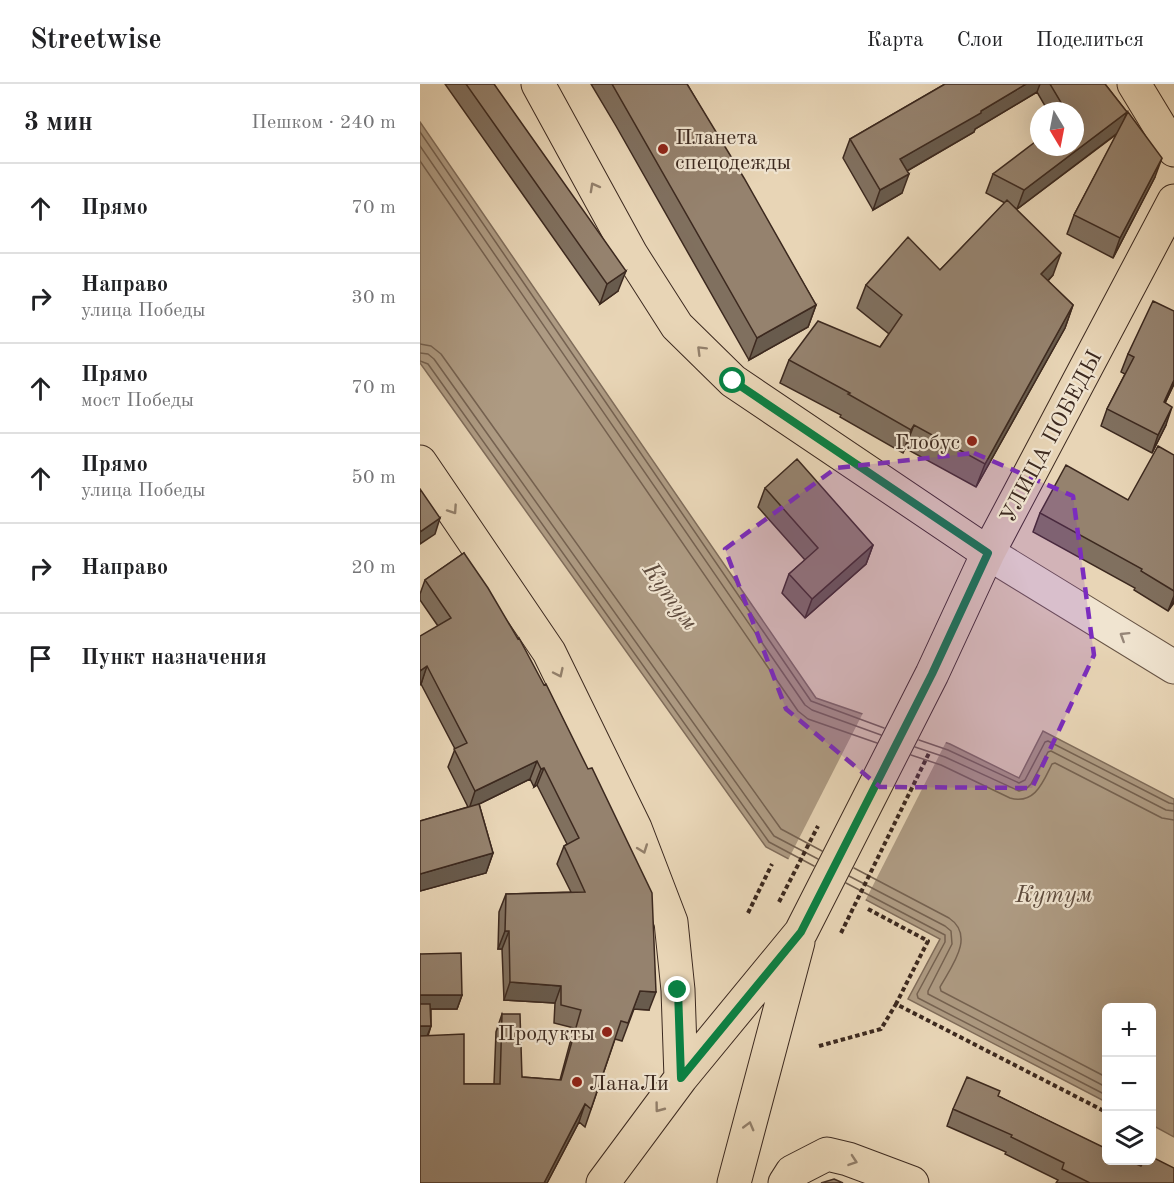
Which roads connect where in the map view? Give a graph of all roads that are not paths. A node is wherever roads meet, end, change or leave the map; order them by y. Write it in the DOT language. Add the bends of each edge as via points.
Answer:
graph roads {
  1 [pos="538,84"];
  2 [pos="1134,84"];
  3 [pos="1174,150"];
  4 [pos="1174,201"];
  5 [pos="420,462"];
  6 [pos="988,553"];
  7 [pos="1174,667"];
  8 [pos="801,932"];
  9 [pos="681,1078"];
  10 [pos="603,1183"];
  11 [pos="734,1183"];
  12 [pos="785,1183"];
  13 [pos="912,1183"];
  6 -- 1 [label="main road, one-way" via="733,381 677,326 631,254"];
  2 -- 3 [label="main road"];
  4 -- 6 [label="main road, УЛИЦА ПОБЕДЫ"];
  5 -- 9 [label="main road, one-way" via="549,652 635,828 671,922"];
  7 -- 6 [label="street, one-way"];
  6 -- 8 [label="main road, УЛИЦА ПОБЕДЫ" via="932,674"];
  8 -- 9 [label="main road"];
  11 -- 8 [label="main road, one-way"];
  9 -- 10 [label="main road, one-way"];
  12 -- 13 [label="main road, one-way" via="792,1172 827,1154"];
}
